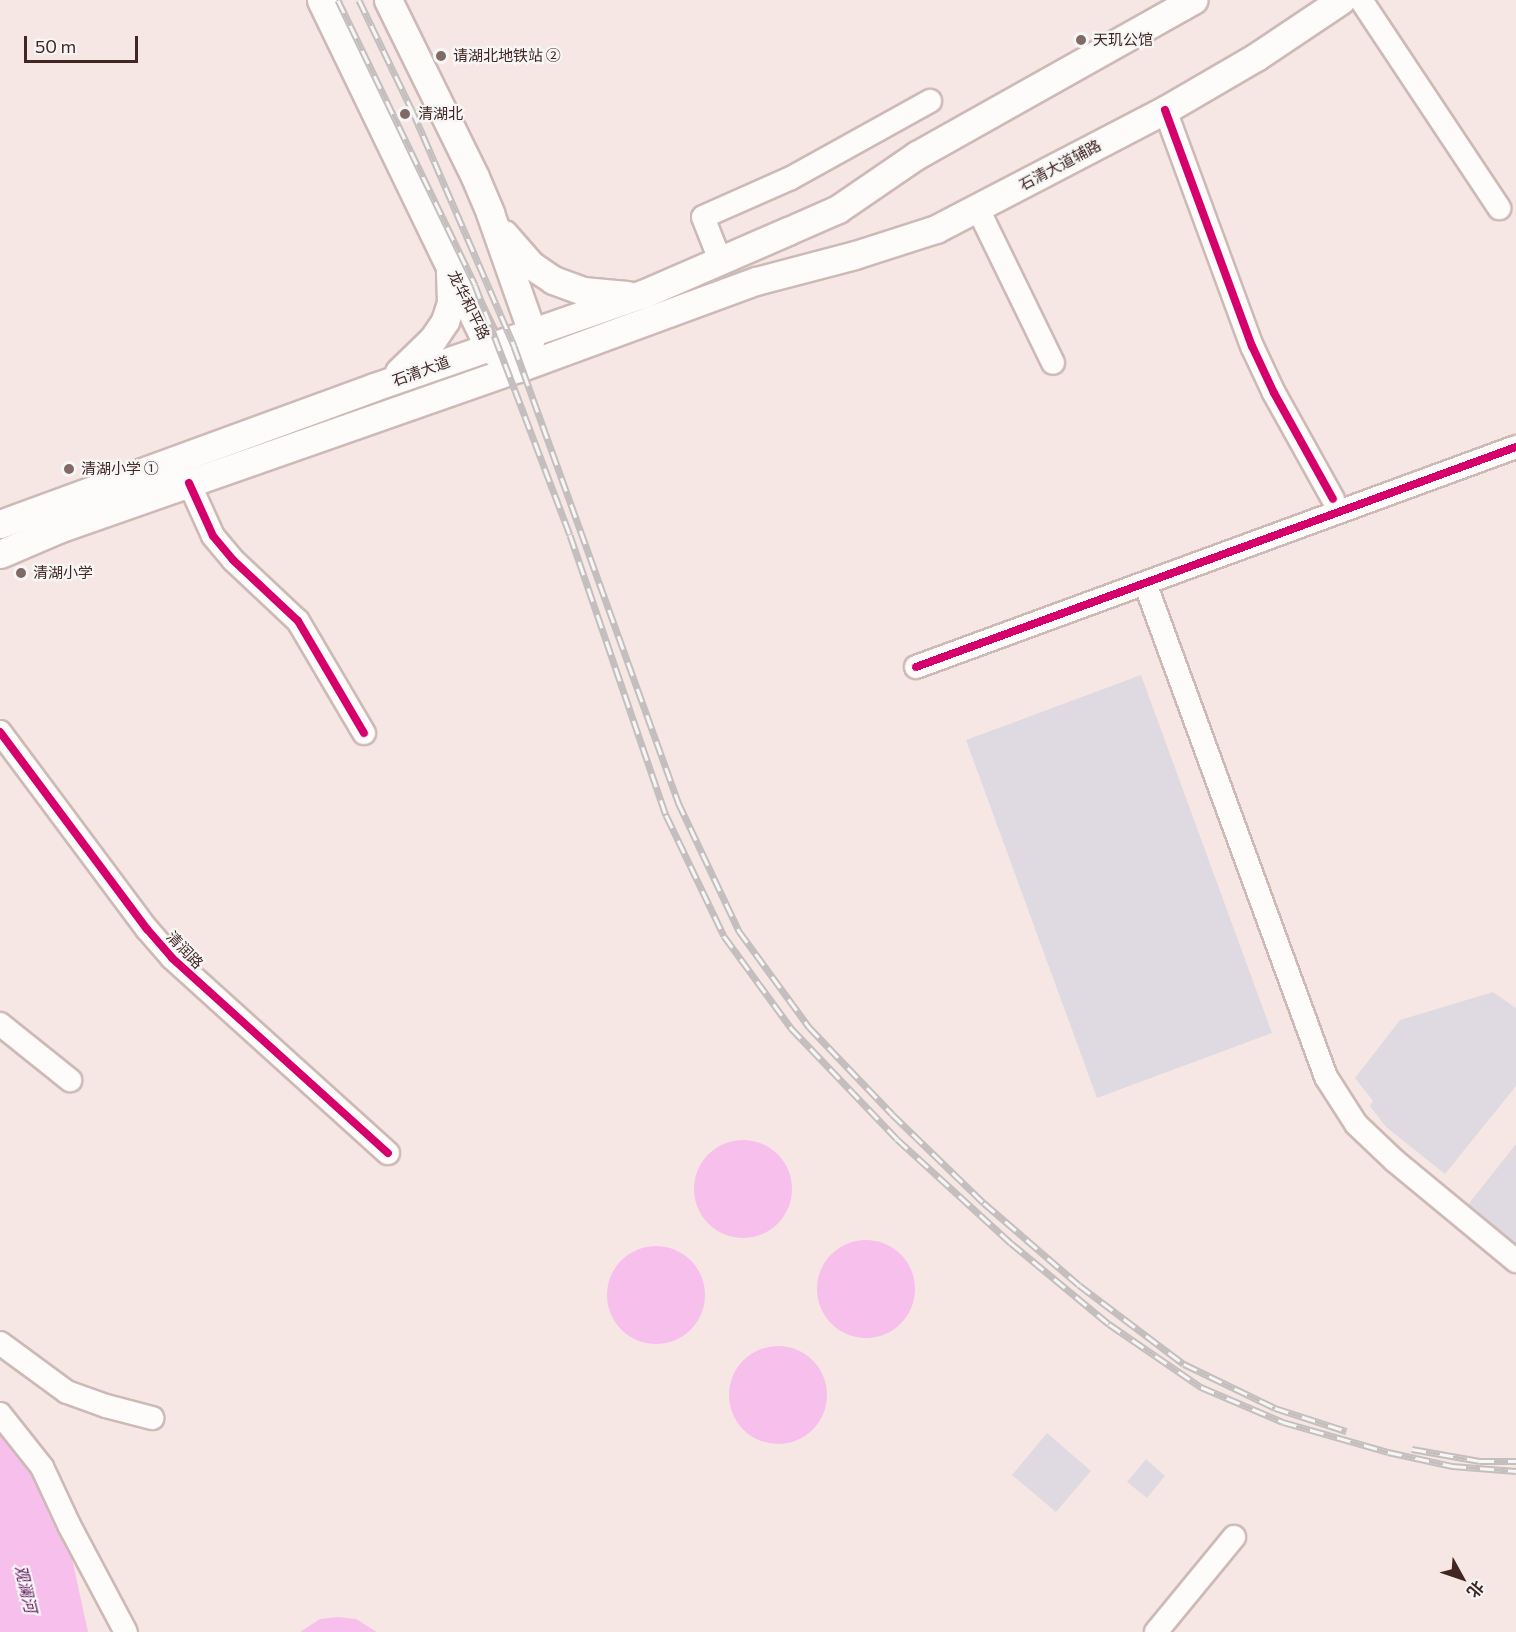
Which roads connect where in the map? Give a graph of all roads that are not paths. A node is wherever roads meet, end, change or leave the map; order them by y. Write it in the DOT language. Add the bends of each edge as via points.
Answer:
graph roads {
  1 [pos="321,0"];
  2 [pos="388,0"];
  3 [pos="1193,0"];
  4 [pos="1341,0"];
  5 [pos="1361,0"];
  6 [pos="930,101"];
  7 [pos="1165,110"];
  8 [pos="1499,208"];
  9 [pos="978,209"];
  10 [pos="490,213"];
  11 [pos="720,260"];
  12 [pos="448,262"];
  13 [pos="756,281"];
  14 [pos="643,294"];
  15 [pos="532,332"];
  16 [pos="489,346"];
  17 [pos="1053,363"];
  18 [pos="519,368"];
  19 [pos="374,387"];
  20 [pos="1516,447"];
  21 [pos="189,483"];
  22 [pos="1333,499"];
  23 [pos="0,524"];
  24 [pos="0,554"];
  25 [pos="1145,583"];
  26 [pos="916,667"];
  27 [pos="0,732"];
  28 [pos="364,733"];
  29 [pos="0,1023"];
  30 [pos="70,1080"];
  31 [pos="388,1153"];
  32 [pos="1516,1261"];
  33 [pos="0,1343"];
  34 [pos="0,1414"];
  35 [pos="152,1418"];
  36 [pos="1234,1537"];
  37 [pos="126,1632"];
  38 [pos="1156,1632"];
  1 -- 12 [label="main road, 龙华和平路"];
  2 -- 10 [label="main road"];
  3 -- 11 [label="main road, 石清大道" via="916,155 838,209"];
  4 -- 7 [label="main road, 石清大道辅路" via="1256,57"];
  5 -- 8 [label="street"];
  6 -- 11 [label="street" via="791,178 703,217"];
  7 -- 9 [label="main road, 石清大道辅路"];
  7 -- 22 [label="street" via="1252,346"];
  9 -- 13 [label="main road, 石清大道辅路" via="936,229"];
  9 -- 17 [label="street"];
  10 -- 14 [label="main road" via="511,244 553,280 583,291 614,296"];
  10 -- 15 [label="main road"];
  11 -- 14 [label="main road, 石清大道"];
  12 -- 16 [label="main road, 龙华和平路"];
  12 -- 19 [label="main road" via="452,284 445,321 416,359"];
  13 -- 18 [label="main road, 石清大道"];
  14 -- 15 [label="main road, 石清大道"];
  15 -- 16 [label="main road, 石清大道"];
  15 -- 18 [label="main road" via="528,352"];
  16 -- 18 [label="main road, 龙华和平路"];
  16 -- 19 [label="main road, 石清大道"];
  18 -- 21 [label="main road, 石清大道"];
  19 -- 23 [label="main road, 石清大道"];
  20 -- 25 [label="street"];
  21 -- 24 [label="main road, 石清大道"];
  21 -- 28 [label="street" via="213,536 298,621"];
  25 -- 26 [label="street"];
  25 -- 32 [label="street" via="1326,1077 1356,1124"];
  27 -- 31 [label="street, 清润路" via="172,958"];
  29 -- 30 [label="street"];
  33 -- 35 [label="street" via="67,1392"];
  34 -- 37 [label="street" via="42,1467"];
  36 -- 38 [label="street"];
}
